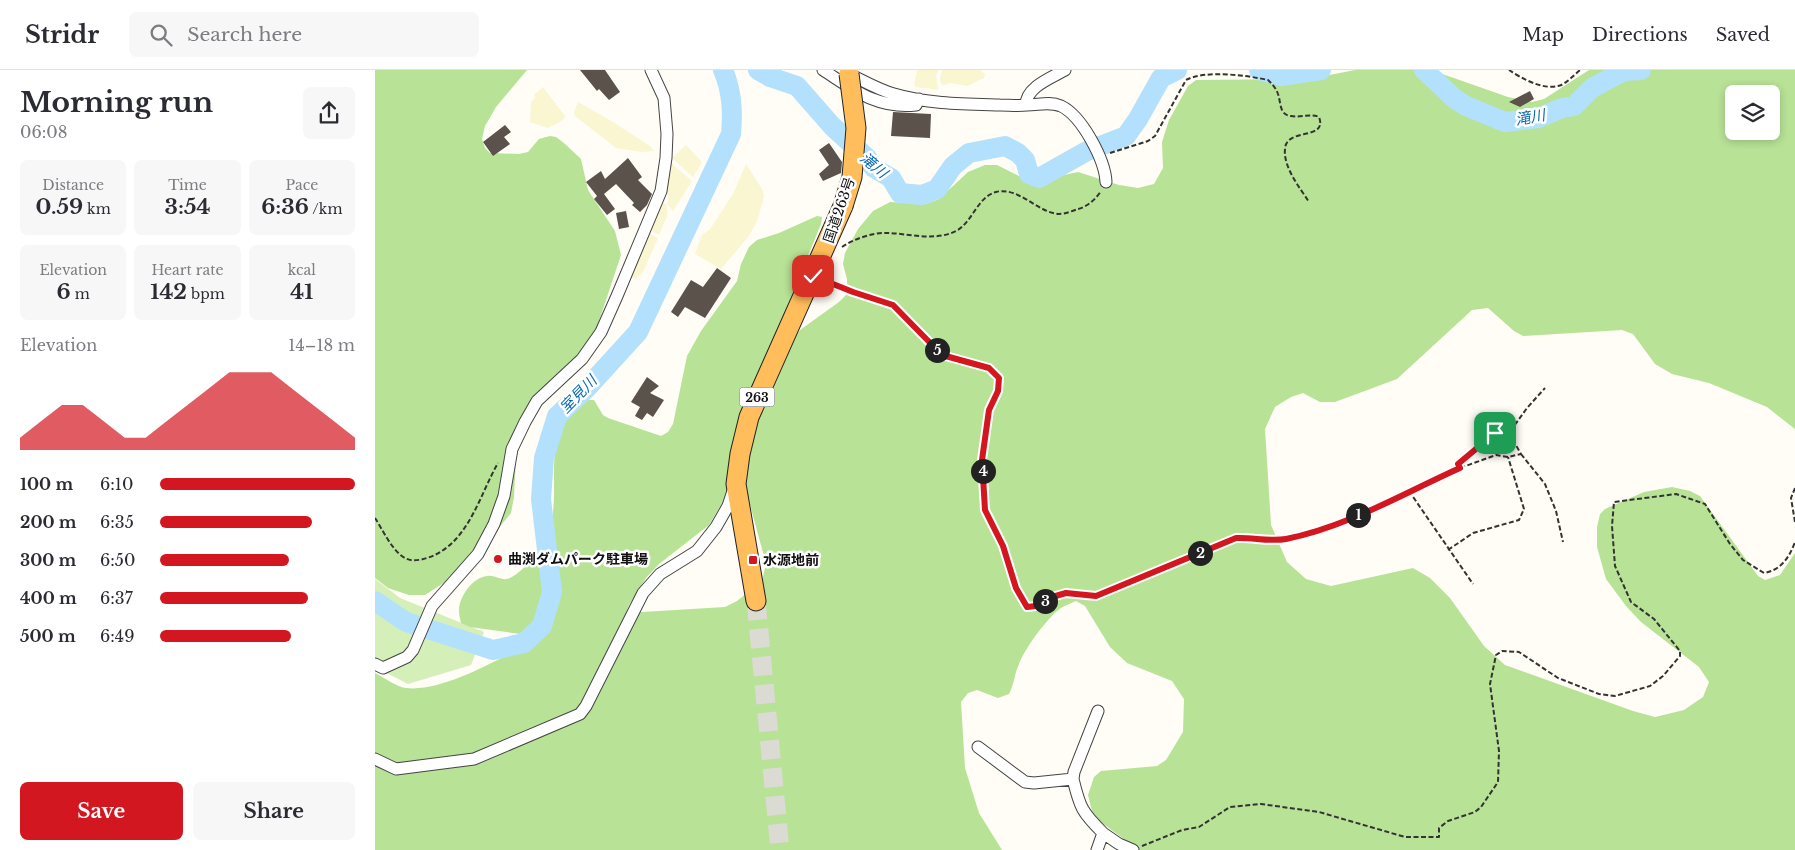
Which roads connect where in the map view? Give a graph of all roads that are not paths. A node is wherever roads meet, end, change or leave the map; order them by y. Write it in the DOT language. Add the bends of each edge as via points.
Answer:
graph roads {
  1 [pos="651,70"];
  2 [pos="823,70"];
  3 [pos="1065,70"];
  4 [pos="849,72"];
  5 [pos="919,100"];
  6 [pos="1026,106"];
  7 [pos="1106,182"];
  8 [pos="736,484"];
  9 [pos="755,601"];
  10 [pos="375,664"];
  11 [pos="1099,711"];
  12 [pos="978,747"];
  13 [pos="375,759"];
  14 [pos="1073,779"];
  15 [pos="1103,833"];
  16 [pos="1136,849"];
  17 [pos="1097,850"];
  1 -- 10 [label="street" via="664,98 667,134 667,158 661,191 601,332 582,359 537,401 525,422 512,448 504,496 483,552 432,606 407,657 383,668"];
  2 -- 5 [label="street" via="866,98 880,103 906,106 916,105"];
  3 -- 6 [label="street" via="1032,90 1026,98"];
  4 -- 5 [label="street" via="893,94"];
  4 -- 8 [label="highway, 国道263号 / 263, bridge" via="856,128 852,178 824,252 749,416 739,454"];
  5 -- 6 [label="street"];
  6 -- 7 [label="street" via="1049,103 1062,107 1077,119 1100,156"];
  8 -- 9 [label="highway, 国道263号 / 263"];
  8 -- 13 [label="street" via="716,527 697,551 660,574 643,593 580,714 474,759 395,769"];
  11 -- 14 [label="street"];
  12 -- 14 [label="street" via="1025,782"];
  14 -- 15 [label="street" via="1084,815"];
  15 -- 16 [label="street" via="1119,844"];
  15 -- 17 [label="street"];
}
